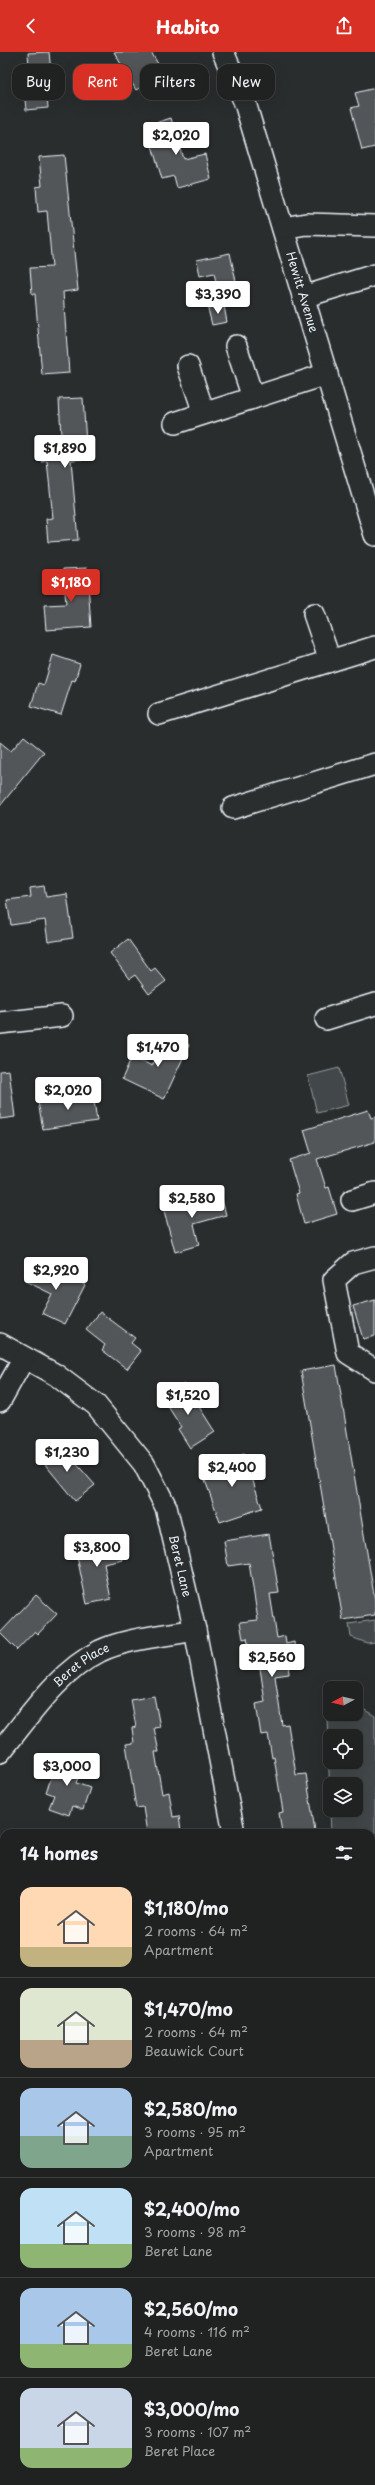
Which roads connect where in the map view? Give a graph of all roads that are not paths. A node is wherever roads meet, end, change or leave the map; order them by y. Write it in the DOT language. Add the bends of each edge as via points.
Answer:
graph roads {
  1 [pos="223,52"];
  2 [pos="375,226"];
  3 [pos="282,228"];
  4 [pos="375,275"];
  5 [pos="303,297"];
  6 [pos="236,346"];
  7 [pos="188,366"];
  8 [pos="327,374"];
  9 [pos="253,398"];
  10 [pos="204,414"];
  11 [pos="175,423"];
  12 [pos="375,535"];
  13 [pos="314,614"];
  14 [pos="375,647"];
  15 [pos="330,661"];
  16 [pos="159,714"];
  17 [pos="375,764"];
  18 [pos="233,808"];
  19 [pos="375,1004"];
  20 [pos="62,1016"];
  21 [pos="326,1020"];
  22 [pos="0,1023"];
  23 [pos="375,1194"];
  24 [pos="352,1200"];
  25 [pos="375,1257"];
  26 [pos="0,1344"];
  27 [pos="24,1358"];
  28 [pos="375,1370"];
  29 [pos="0,1401"];
  30 [pos="195,1630"];
  31 [pos="0,1752"];
  32 [pos="233,1829"];
  1 -- 3 [label="street, Hewitt Avenue" via="245,103"];
  2 -- 3 [label="street" via="306,224"];
  3 -- 5 [label="street, Hewitt Avenue"];
  4 -- 5 [label="street"];
  5 -- 8 [label="street, Hewitt Avenue"];
  6 -- 9 [label="street"];
  7 -- 10 [label="street"];
  8 -- 9 [label="street"];
  8 -- 12 [label="street, Hewitt Avenue"];
  9 -- 10 [label="street"];
  10 -- 11 [label="street"];
  13 -- 15 [label="street"];
  14 -- 15 [label="street"];
  15 -- 16 [label="street"];
  17 -- 18 [label="street"];
  19 -- 21 [label="street"];
  20 -- 22 [label="street"];
  23 -- 24 [label="street"];
  25 -- 28 [label="street" via="353,1263 334,1280 348,1353"];
  26 -- 27 [label="street, Beret Lane"];
  27 -- 29 [label="street"];
  27 -- 30 [label="street, Beret Lane" via="56,1375 96,1405 144,1464 166,1507"];
  30 -- 31 [label="street, Beret Place" via="122,1644 100,1651 60,1681"];
  30 -- 32 [label="street, Beret Lane"];
}
